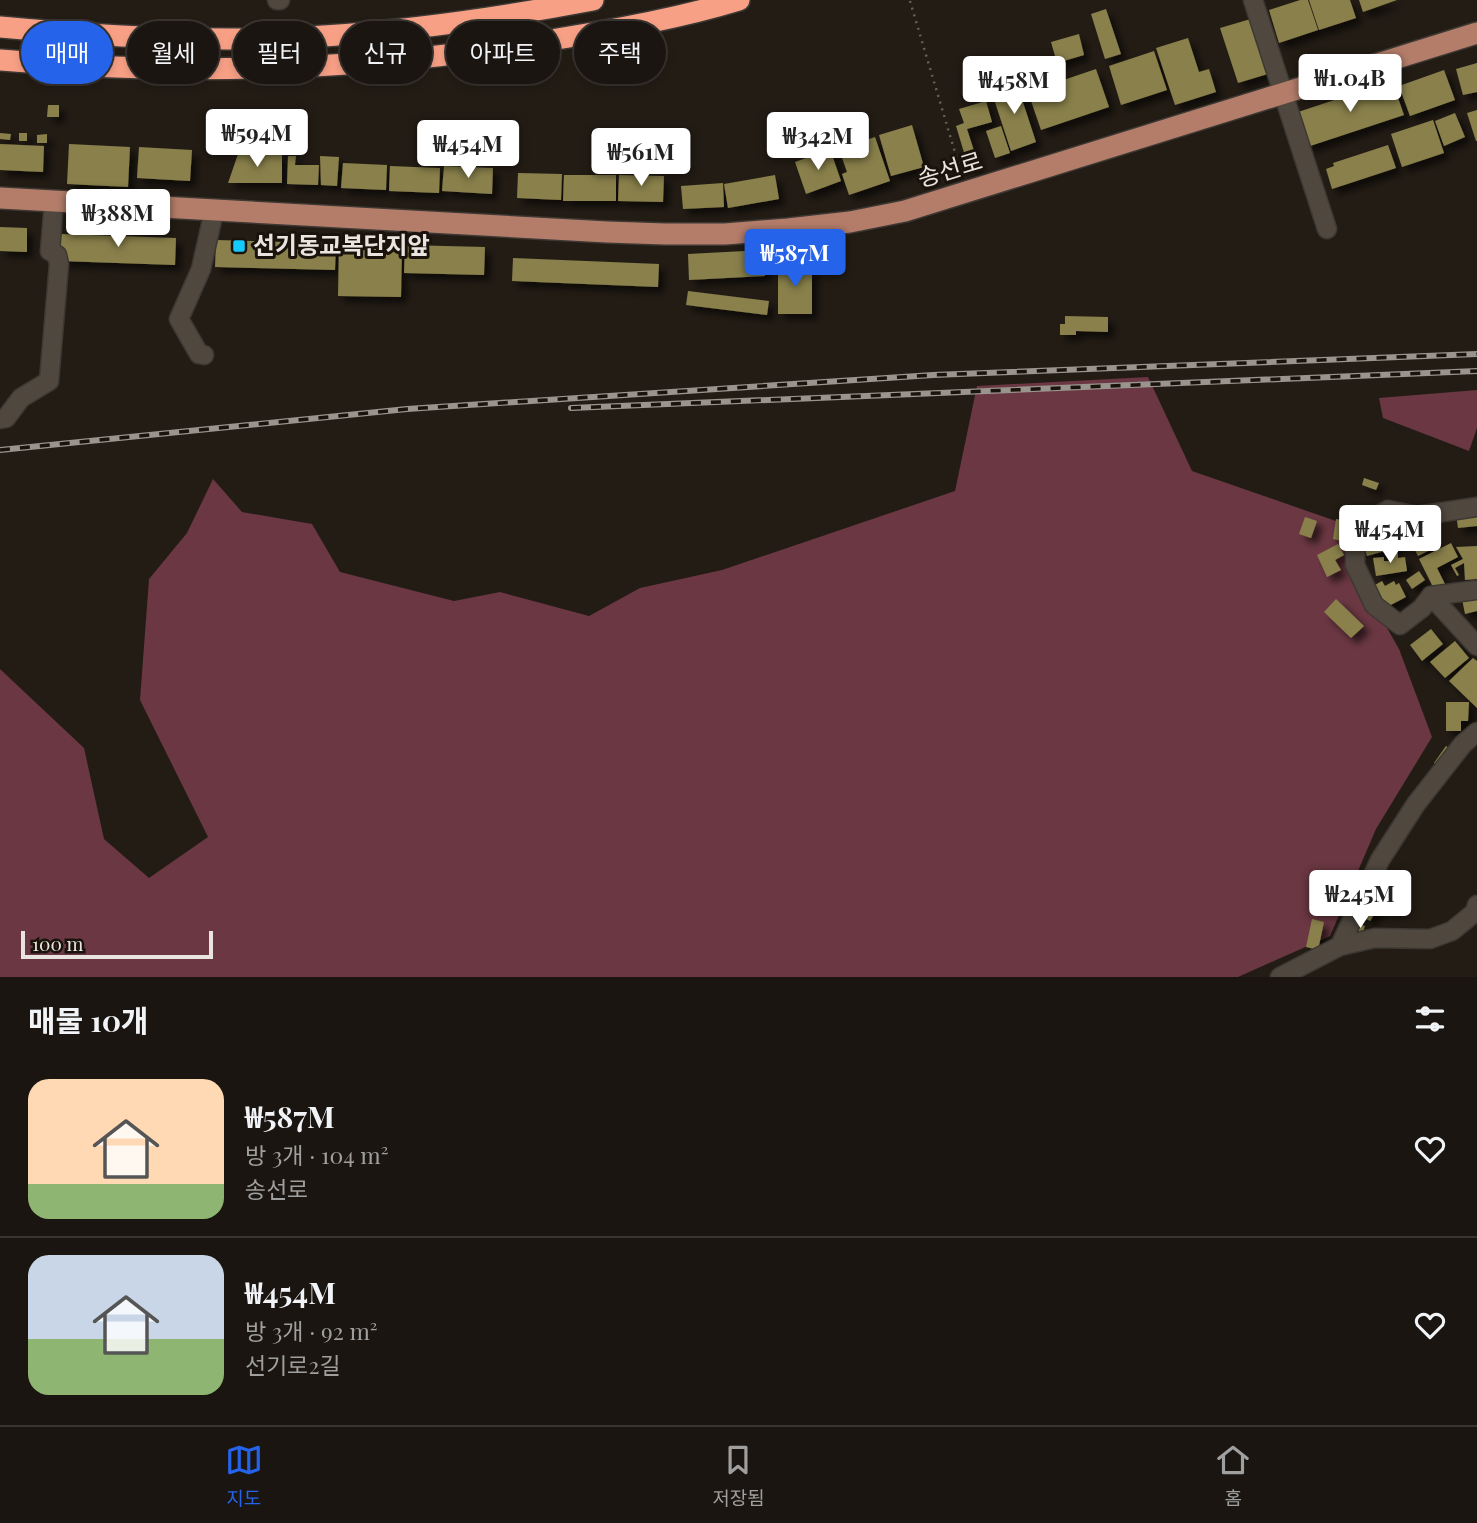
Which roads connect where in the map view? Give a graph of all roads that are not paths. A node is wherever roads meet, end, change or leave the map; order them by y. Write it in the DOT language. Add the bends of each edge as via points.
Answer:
graph roads {
  1 [pos="593,0"];
  2 [pos="739,0"];
  3 [pos="1253,0"];
  4 [pos="0,27"];
  5 [pos="1477,33"];
  6 [pos="0,60"];
  7 [pos="1282,94"];
  8 [pos="0,198"];
  9 [pos="54,201"];
  10 [pos="214,211"];
  11 [pos="1327,229"];
  12 [pos="204,355"];
  13 [pos="0,419"];
  14 [pos="1477,508"];
  15 [pos="1477,590"];
  16 [pos="1431,596"];
  17 [pos="1477,646"];
  18 [pos="1477,732"];
  19 [pos="1477,905"];
  20 [pos="1340,946"];
  21 [pos="1280,977"];
  1 -- 4 [label="highway" via="442,25 323,36 196,38"];
  2 -- 6 [label="highway" via="627,27 409,60 224,70 117,69"];
  3 -- 7 [label="street"];
  5 -- 7 [label="main road, 송선로"];
  7 -- 10 [label="main road, 송선로" via="905,211 850,222 725,234 607,232"];
  7 -- 11 [label="street"];
  8 -- 9 [label="main road, 송선로"];
  9 -- 10 [label="main road, 송선로"];
  9 -- 13 [label="street" via="50,251 57,255 58,264 48,381"];
  10 -- 12 [label="street" via="201,269 178,319 199,355"];
  14 -- 16 [label="street" via="1417,516 1388,510 1356,528 1355,565 1374,605 1400,625"];
  15 -- 16 [label="street"];
  16 -- 17 [label="street"];
  18 -- 20 [label="street" via="1416,804 1380,860"];
  19 -- 20 [label="street" via="1452,931 1430,939 1376,938"];
  20 -- 21 [label="street"];
}
